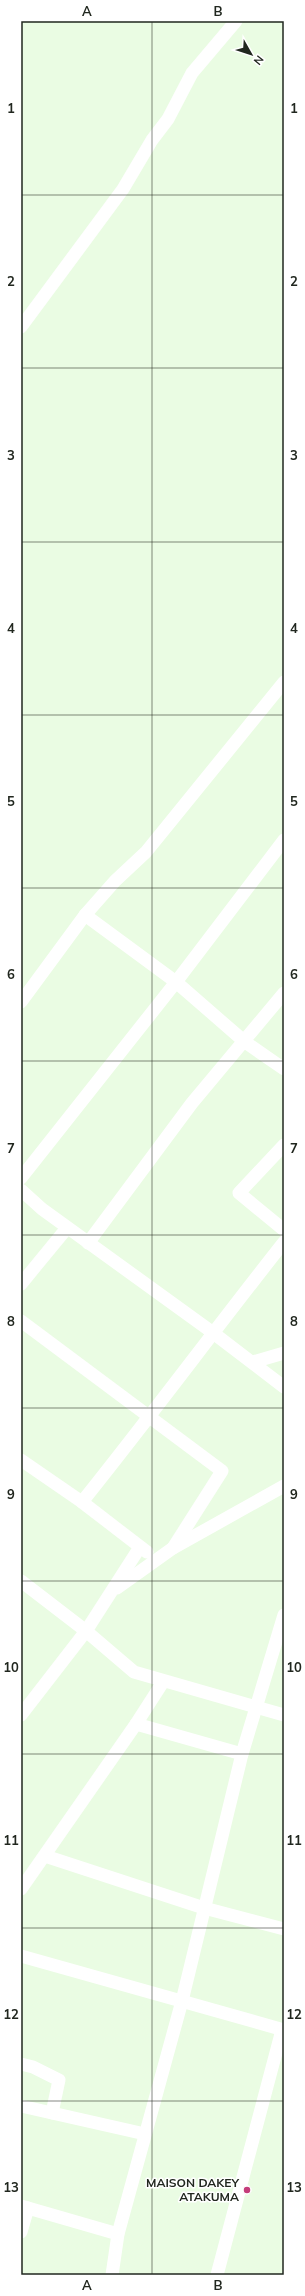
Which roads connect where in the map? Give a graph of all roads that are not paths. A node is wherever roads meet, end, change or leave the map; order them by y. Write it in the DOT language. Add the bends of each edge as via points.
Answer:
graph roads {
  1 [pos="236,21"];
  2 [pos="21,327"];
  3 [pos="284,682"];
  4 [pos="284,840"];
  5 [pos="85,915"];
  6 [pos="176,982"];
  7 [pos="284,993"];
  8 [pos="21,1002"];
  9 [pos="245,1042"];
  10 [pos="284,1069"];
  11 [pos="284,1145"];
  12 [pos="21,1178"];
  13 [pos="21,1190"];
  14 [pos="67,1228"];
  15 [pos="284,1230"];
  16 [pos="284,1242"];
  17 [pos="88,1243"];
  18 [pos="21,1284"];
  19 [pos="21,1321"];
  20 [pos="212,1332"];
  21 [pos="284,1352"];
  22 [pos="253,1362"];
  23 [pos="284,1387"];
  24 [pos="150,1418"];
  25 [pos="21,1460"];
  26 [pos="284,1486"];
  27 [pos="82,1502"];
  28 [pos="140,1547"];
  29 [pos="173,1548"];
  30 [pos="156,1559"];
  31 [pos="21,1580"];
  32 [pos="109,1595"];
  33 [pos="284,1615"];
  34 [pos="86,1631"];
  35 [pos="163,1682"];
  36 [pos="255,1708"];
  37 [pos="21,1715"];
  38 [pos="284,1715"];
  39 [pos="136,1724"];
  40 [pos="242,1754"];
  41 [pos="44,1856"];
  42 [pos="21,1889"];
  43 [pos="204,1908"];
  44 [pos="284,1929"];
  45 [pos="21,1956"];
  46 [pos="182,2001"];
  47 [pos="283,2030"];
  48 [pos="21,2064"];
  49 [pos="21,2106"];
  50 [pos="52,2113"];
  51 [pos="145,2134"];
  52 [pos="24,2207"];
  53 [pos="21,2232"];
  54 [pos="118,2234"];
  55 [pos="112,2275"];
  56 [pos="217,2275"];
  1 -- 2 [label="street" via="192,73 168,119 152,140 123,190"];
  3 -- 5 [label="street" via="155,840"];
  4 -- 6 [label="street"];
  5 -- 6 [label="street"];
  5 -- 8 [label="street"];
  6 -- 9 [label="street"];
  6 -- 12 [label="street"];
  7 -- 9 [label="street"];
  9 -- 10 [label="street"];
  9 -- 17 [label="street" via="192,1103"];
  11 -- 15 [label="street" via="239,1193"];
  13 -- 14 [label="street"];
  14 -- 17 [label="street"];
  14 -- 18 [label="street"];
  16 -- 20 [label="street"];
  17 -- 20 [label="street"];
  19 -- 24 [label="street"];
  20 -- 22 [label="street"];
  20 -- 24 [label="street"];
  21 -- 22 [label="street"];
  22 -- 23 [label="street"];
  24 -- 27 [label="street"];
  24 -- 29 [label="street" via="222,1471"];
  25 -- 27 [label="street"];
  26 -- 29 [label="street"];
  27 -- 28 [label="street"];
  28 -- 30 [label="street"];
  28 -- 32 [label="street"];
  29 -- 30 [label="street"];
  30 -- 32 [label="street"];
  31 -- 34 [label="street"];
  32 -- 34 [label="street"];
  33 -- 36 [label="street"];
  34 -- 35 [label="street" via="134,1672"];
  34 -- 37 [label="street"];
  35 -- 36 [label="street"];
  35 -- 39 [label="street"];
  36 -- 38 [label="street"];
  36 -- 40 [label="street"];
  39 -- 40 [label="street"];
  39 -- 41 [label="street"];
  40 -- 43 [label="street"];
  41 -- 42 [label="street"];
  41 -- 43 [label="street"];
  43 -- 44 [label="street"];
  43 -- 46 [label="street"];
  45 -- 46 [label="street"];
  46 -- 47 [label="street"];
  46 -- 51 [label="street"];
  47 -- 56 [label="street"];
  48 -- 50 [label="street" via="59,2080"];
  49 -- 50 [label="street"];
  50 -- 51 [label="street"];
  51 -- 54 [label="street"];
  52 -- 53 [label="street"];
  52 -- 54 [label="street"];
  54 -- 55 [label="street"];
}
